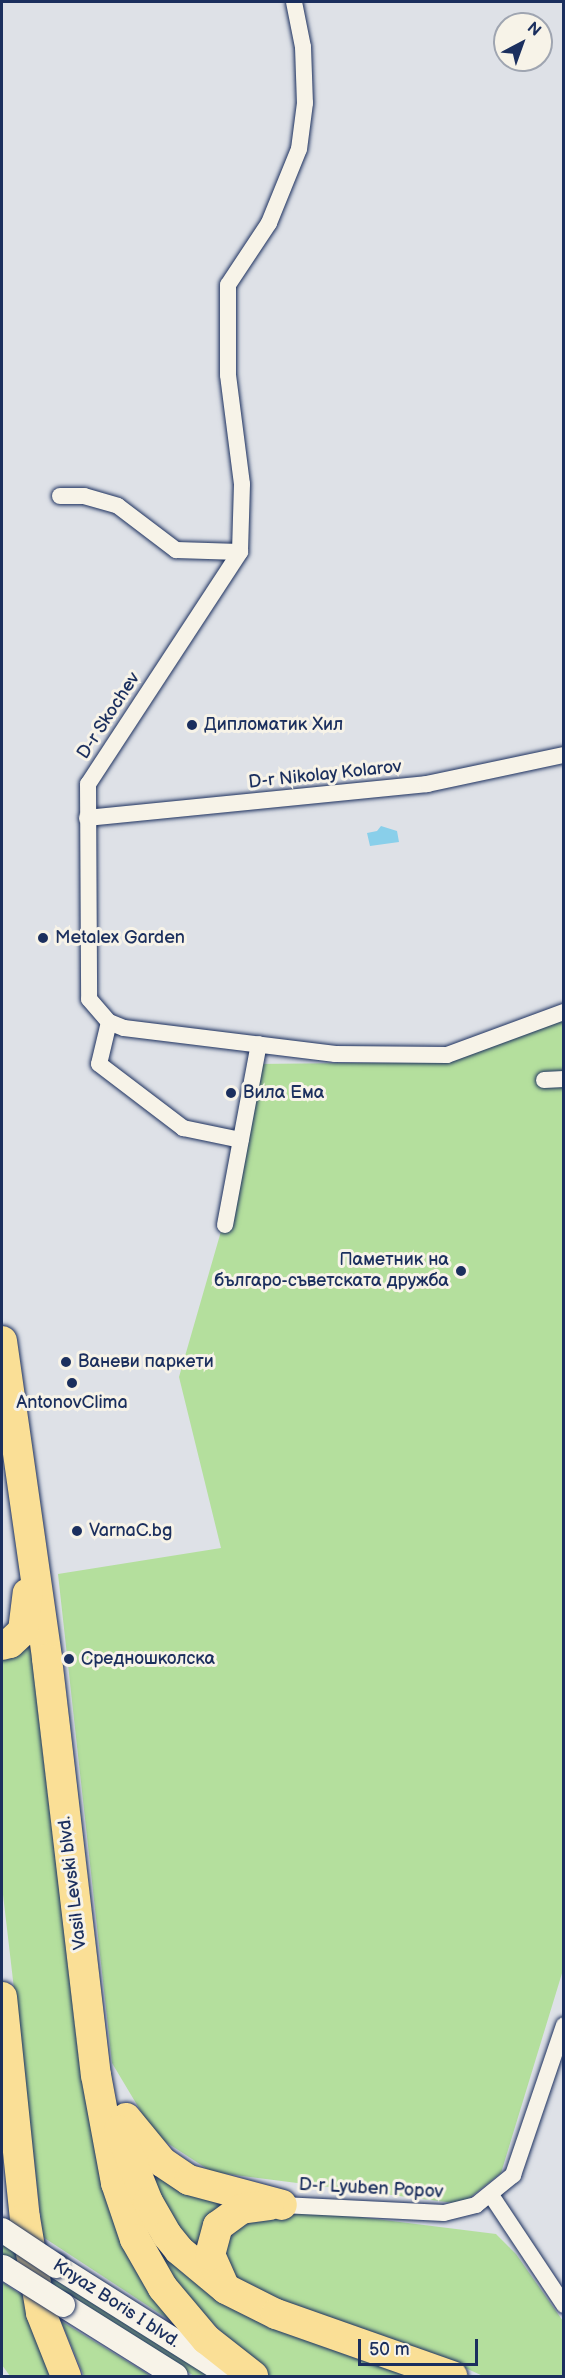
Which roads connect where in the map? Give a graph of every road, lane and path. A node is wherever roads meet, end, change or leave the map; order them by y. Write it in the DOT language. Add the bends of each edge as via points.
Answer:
graph roads {
  1 [pos="294,2"];
  2 [pos="60,495"];
  3 [pos="240,552"];
  4 [pos="564,755"];
  5 [pos="87,818"];
  6 [pos="564,1011"];
  7 [pos="109,1022"];
  8 [pos="259,1044"];
  9 [pos="564,1079"];
  10 [pos="544,1080"];
  11 [pos="241,1140"];
  12 [pos="225,1225"];
  13 [pos="2,1341"];
  14 [pos="28,1541"];
  15 [pos="2,1645"];
  16 [pos="2,1997"];
  17 [pos="564,2025"];
  18 [pos="92,2039"];
  19 [pos="6,2073"];
  20 [pos="96,2075"];
  21 [pos="491,2196"];
  22 [pos="282,2205"];
  23 [pos="2,2230"];
  24 [pos="2,2267"];
  25 [pos="226,2289"];
  26 [pos="564,2305"];
  27 [pos="66,2376"];
  28 [pos="176,2376"];
  29 [pos="231,2376"];
  30 [pos="253,2376"];
  31 [pos="452,2376"];
  1 -- 3 [label="street" via="303,47 305,103 299,149 268,223 228,285 228,375 242,484"];
  2 -- 3 [label="street" via="84,496 118,506 176,550"];
  3 -- 5 [label="street, D-r Skochev" via="88,784"];
  4 -- 5 [label="street, D-r Nikolay Kolarov" via="427,784"];
  5 -- 7 [label="street, D-r Skochev" via="89,999"];
  6 -- 8 [label="street" via="447,1055 335,1054"];
  7 -- 8 [label="street" via="124,1028"];
  7 -- 11 [label="street" via="99,1064 183,1128"];
  8 -- 11 [label="street"];
  9 -- 10 [label="street"];
  11 -- 12 [label="street"];
  13 -- 14 [label="highway, Vasil Levski blvd."];
  14 -- 15 [label="highway" via="27,1623 18,1638"];
  14 -- 18 [label="highway, Vasil Levski blvd." via="47,1659"];
  16 -- 19 [label="highway"];
  17 -- 21 [label="street, D-r Lyuben Popov" via="513,2175"];
  18 -- 20 [label="highway, Vasil Levski blvd."];
  18 -- 22 [label="highway" via="123,2114 162,2162 206,2187"];
  19 -- 27 [label="highway" via="41,2313"];
  20 -- 25 [label="highway" via="156,2218 179,2250"];
  20 -- 30 [label="highway, Vasil Levski blvd." via="116,2183 143,2257 194,2327"];
  21 -- 22 [label="street, D-r Lyuben Popov" via="467,2209 444,2213"];
  21 -- 26 [label="street"];
  22 -- 25 [label="highway" via="241,2209 218,2226 210,2255 213,2269"];
  23 -- 29 [label="main road, Knyaz Boris I blvd., bridge"];
  24 -- 28 [label="main road, Knyaz Boris I blvd., bridge"];
  25 -- 31 [label="highway" via="276,2314"];
}
